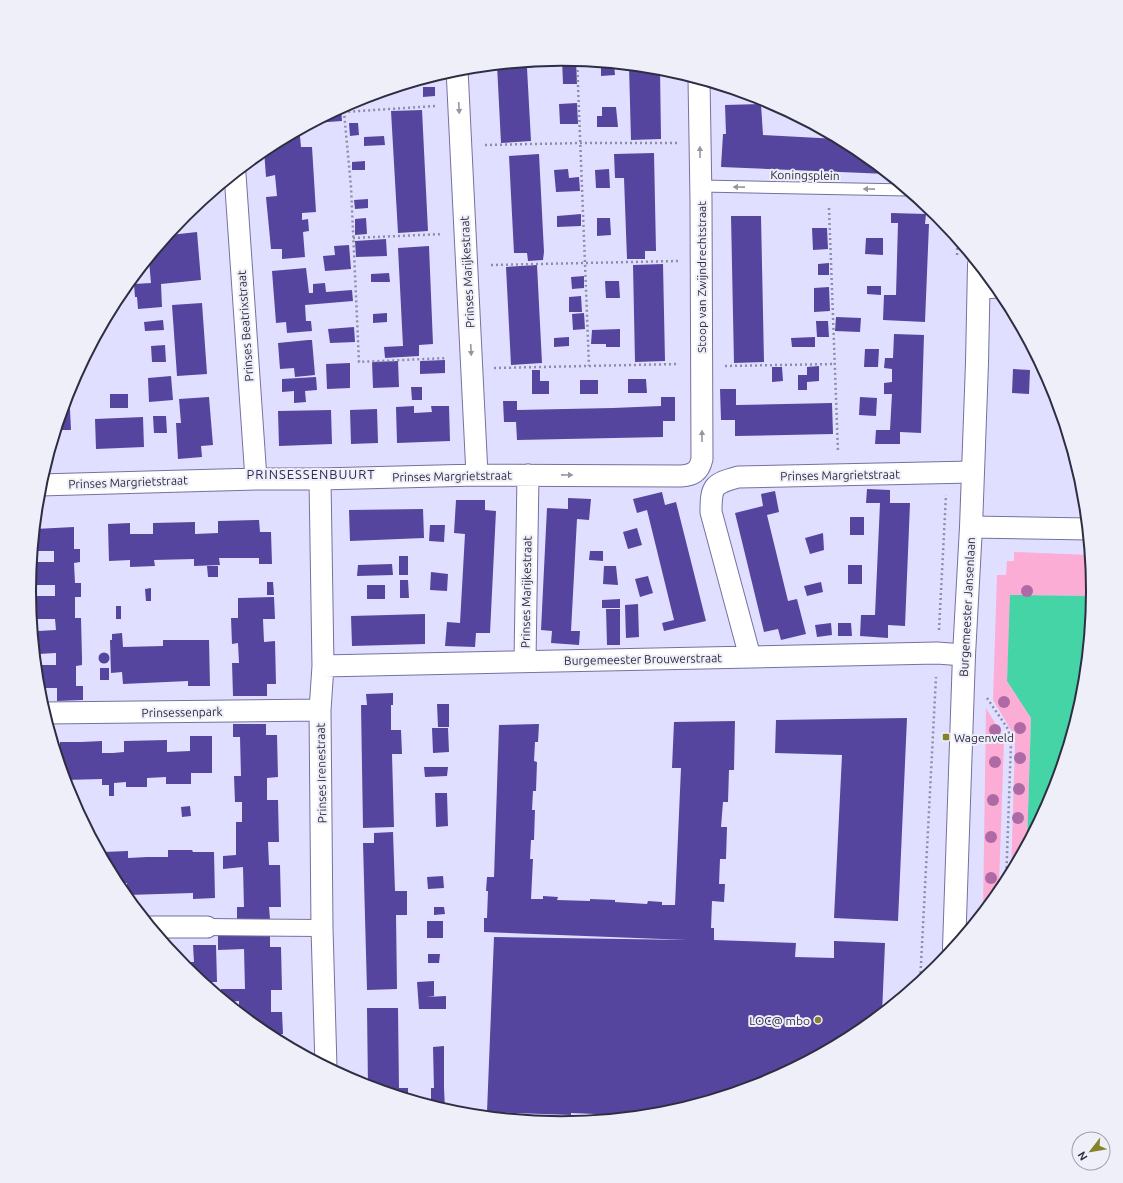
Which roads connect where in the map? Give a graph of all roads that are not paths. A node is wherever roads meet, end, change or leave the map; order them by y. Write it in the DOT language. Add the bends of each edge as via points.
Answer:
graph roads {
  1 [pos="458,76"];
  2 [pos="698,84"];
  3 [pos="235,180"];
  4 [pos="701,186"];
  5 [pos="900,190"];
  6 [pos="979,273"];
  7 [pos="979,292"];
  8 [pos="992,292"];
  9 [pos="972,472"];
  10 [pos="696,473"];
  11 [pos="477,475"];
  12 [pos="528,475"];
  13 [pos="256,479"];
  14 [pos="320,479"];
  15 [pos="47,485"];
  16 [pos="971,527"];
  17 [pos="1084,529"];
  18 [pos="964,655"];
  19 [pos="750,657"];
  20 [pos="525,662"];
  21 [pos="322,666"];
  22 [pos="320,710"];
  23 [pos="50,713"];
  24 [pos="157,927"];
  25 [pos="207,927"];
  26 [pos="322,928"];
  27 [pos="954,941"];
  28 [pos="326,1061"];
  1 -- 11 [label="street, Prinses Marijkestraat, one-way"];
  4 -- 2 [label="street, Stoop van Zwijndrechtstraat, one-way"];
  3 -- 13 [label="street, Prinses Beatrixstraat"];
  5 -- 4 [label="lane, Koningsplein, one-way"];
  10 -- 4 [label="street, Stoop van Zwijndrechtstraat, one-way" via="702,459"];
  6 -- 7 [label="street, Burgemeester Jansenlaan"];
  7 -- 8 [label="lane"];
  7 -- 9 [label="street, Burgemeester Jansenlaan"];
  9 -- 16 [label="street, Burgemeester Jansenlaan"];
  9 -- 19 [label="street, Prinses Margrietstraat" via="738,477 718,484 712,490 711,512"];
  12 -- 10 [label="street, Prinses Margrietstraat, one-way" via="681,476"];
  11 -- 12 [label="street, Prinses Margrietstraat"];
  11 -- 14 [label="street, Prinses Margrietstraat"];
  12 -- 20 [label="street, Prinses Marijkestraat"];
  13 -- 14 [label="street, Prinses Margrietstraat"];
  13 -- 15 [label="street, Prinses Margrietstraat"];
  14 -- 21 [label="street, Prinses Irenestraat"];
  16 -- 17 [label="street"];
  16 -- 18 [label="street, Burgemeester Jansenlaan"];
  18 -- 19 [label="street, Burgemeester Brouwerstraat" via="937,653"];
  18 -- 27 [label="street, Burgemeester Jansenlaan"];
  19 -- 20 [label="street, Burgemeester Brouwerstraat"];
  20 -- 21 [label="street, Burgemeester Brouwerstraat"];
  21 -- 22 [label="street, Prinses Irenestraat"];
  22 -- 23 [label="street, Prinsessenpark"];
  22 -- 26 [label="street, Prinses Irenestraat"];
  24 -- 25 [label="street"];
  25 -- 26 [label="street"];
  26 -- 28 [label="street, Prinses Irenestraat"];
}
